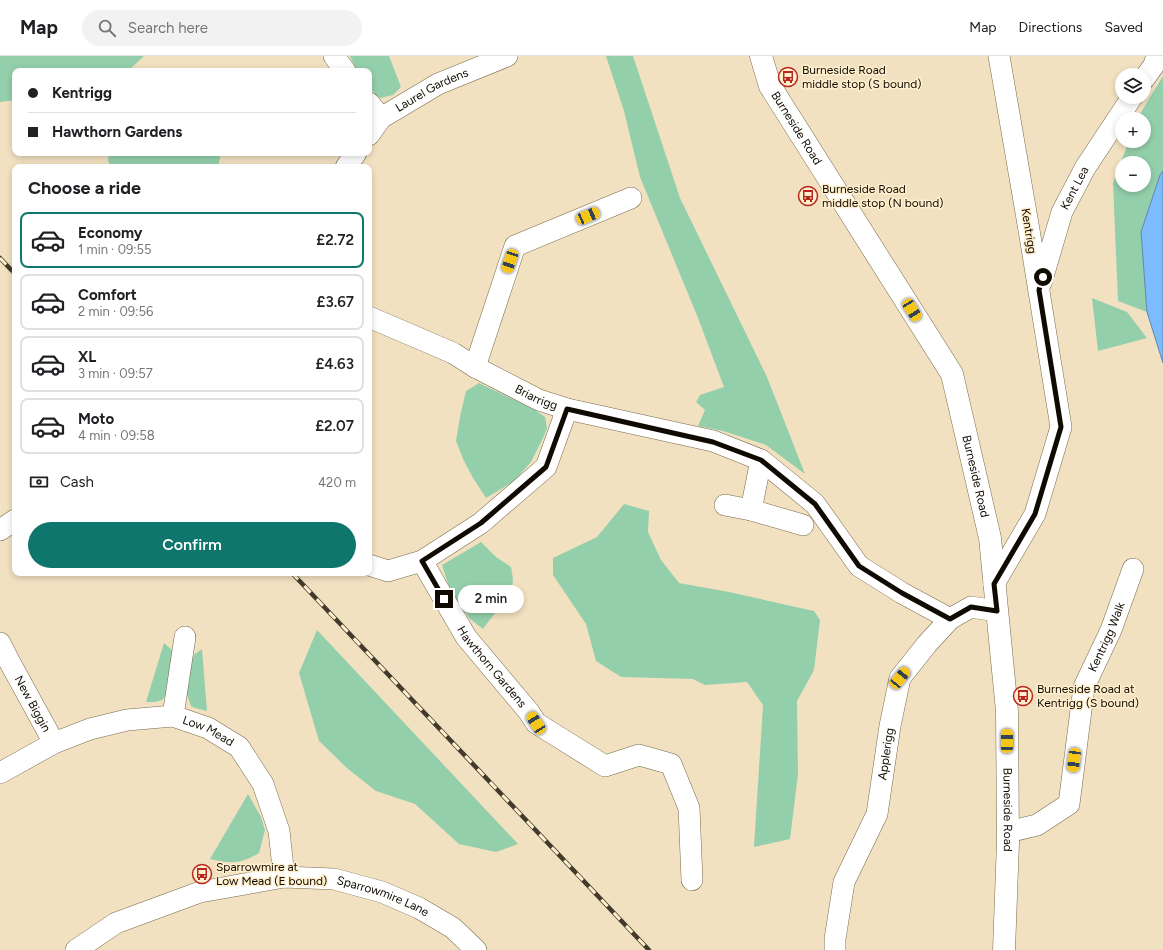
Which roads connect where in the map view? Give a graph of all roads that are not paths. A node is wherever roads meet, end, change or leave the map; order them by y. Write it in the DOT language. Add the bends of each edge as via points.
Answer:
graph roads {
  1 [pos="334,56"];
  2 [pos="506,56"];
  3 [pos="762,56"];
  4 [pos="999,56"];
  5 [pos="1157,56"];
  6 [pos="343,68"];
  7 [pos="1151,69"];
  8 [pos="1127,104"];
  9 [pos="373,119"];
  10 [pos="631,198"];
  11 [pos="1039,290"];
  12 [pos="372,318"];
  13 [pos="475,366"];
  14 [pos="567,409"];
  15 [pos="761,460"];
  16 [pos="725,505"];
  17 [pos="751,510"];
  18 [pos="12,522"];
  19 [pos="803,525"];
  20 [pos="0,530"];
  21 [pos="422,561"];
  22 [pos="372,566"];
  23 [pos="1134,569"];
  24 [pos="994,584"];
  25 [pos="997,611"];
  26 [pos="950,619"];
  27 [pos="185,637"];
  28 [pos="0,646"];
  29 [pos="173,716"];
  30 [pos="54,743"];
  31 [pos="0,773"];
  32 [pos="1008,832"];
  33 [pos="284,877"];
  34 [pos="692,880"];
  35 [pos="76,950"];
  36 [pos="476,950"];
  37 [pos="835,950"];
  38 [pos="1004,950"];
  1 -- 6 [label="street"];
  2 -- 9 [label="street, Laurel Gardens" via="438,84"];
  3 -- 24 [label="street, Burneside Road" via="770,86 952,374 990,538"];
  4 -- 11 [label="street, Kentrigg"];
  5 -- 7 [label="street"];
  8 -- 11 [label="street, Kent Lea" via="1085,168 1062,212"];
  10 -- 13 [label="street" via="515,246"];
  11 -- 24 [label="street, Kentrigg" via="1061,427 1035,514"];
  12 -- 13 [label="street, Briarrigg" via="453,353"];
  13 -- 14 [label="street, Briarrigg" via="539,400"];
  14 -- 15 [label="street, Briarrigg" via="713,442"];
  14 -- 21 [label="street" via="546,467 481,523"];
  15 -- 17 [label="street"];
  15 -- 26 [label="street, Briarrigg" via="815,504 859,566"];
  16 -- 17 [label="street"];
  17 -- 19 [label="street"];
  18 -- 20 [label="street"];
  21 -- 22 [label="street" via="388,571"];
  21 -- 34 [label="street, Hawthorn Gardens" via="466,637 536,723 605,766 639,755 671,764 689,808"];
  23 -- 32 [label="street, Kentrigg Walk" via="1111,630 1084,687 1069,804 1036,825"];
  24 -- 25 [label="street, Burneside Road"];
  25 -- 26 [label="street, Applerigg" via="971,607"];
  25 -- 32 [label="street, Burneside Road" via="1007,711"];
  26 -- 37 [label="street, Applerigg" via="900,678 877,814 844,882"];
  27 -- 29 [label="street"];
  28 -- 30 [label="street, New Biggin"];
  29 -- 30 [label="street, Low Mead" via="127,720 90,729"];
  29 -- 33 [label="street, Low Mead" via="208,728 239,747 263,784 279,831"];
  30 -- 31 [label="street, Low Mead"];
  32 -- 38 [label="street, Burneside Road"];
  33 -- 35 [label="street, Sparrowmire Lane" via="200,892 116,923"];
  33 -- 36 [label="street, Sparrowmire Lane" via="334,879 382,892 419,908 453,928"];
}
